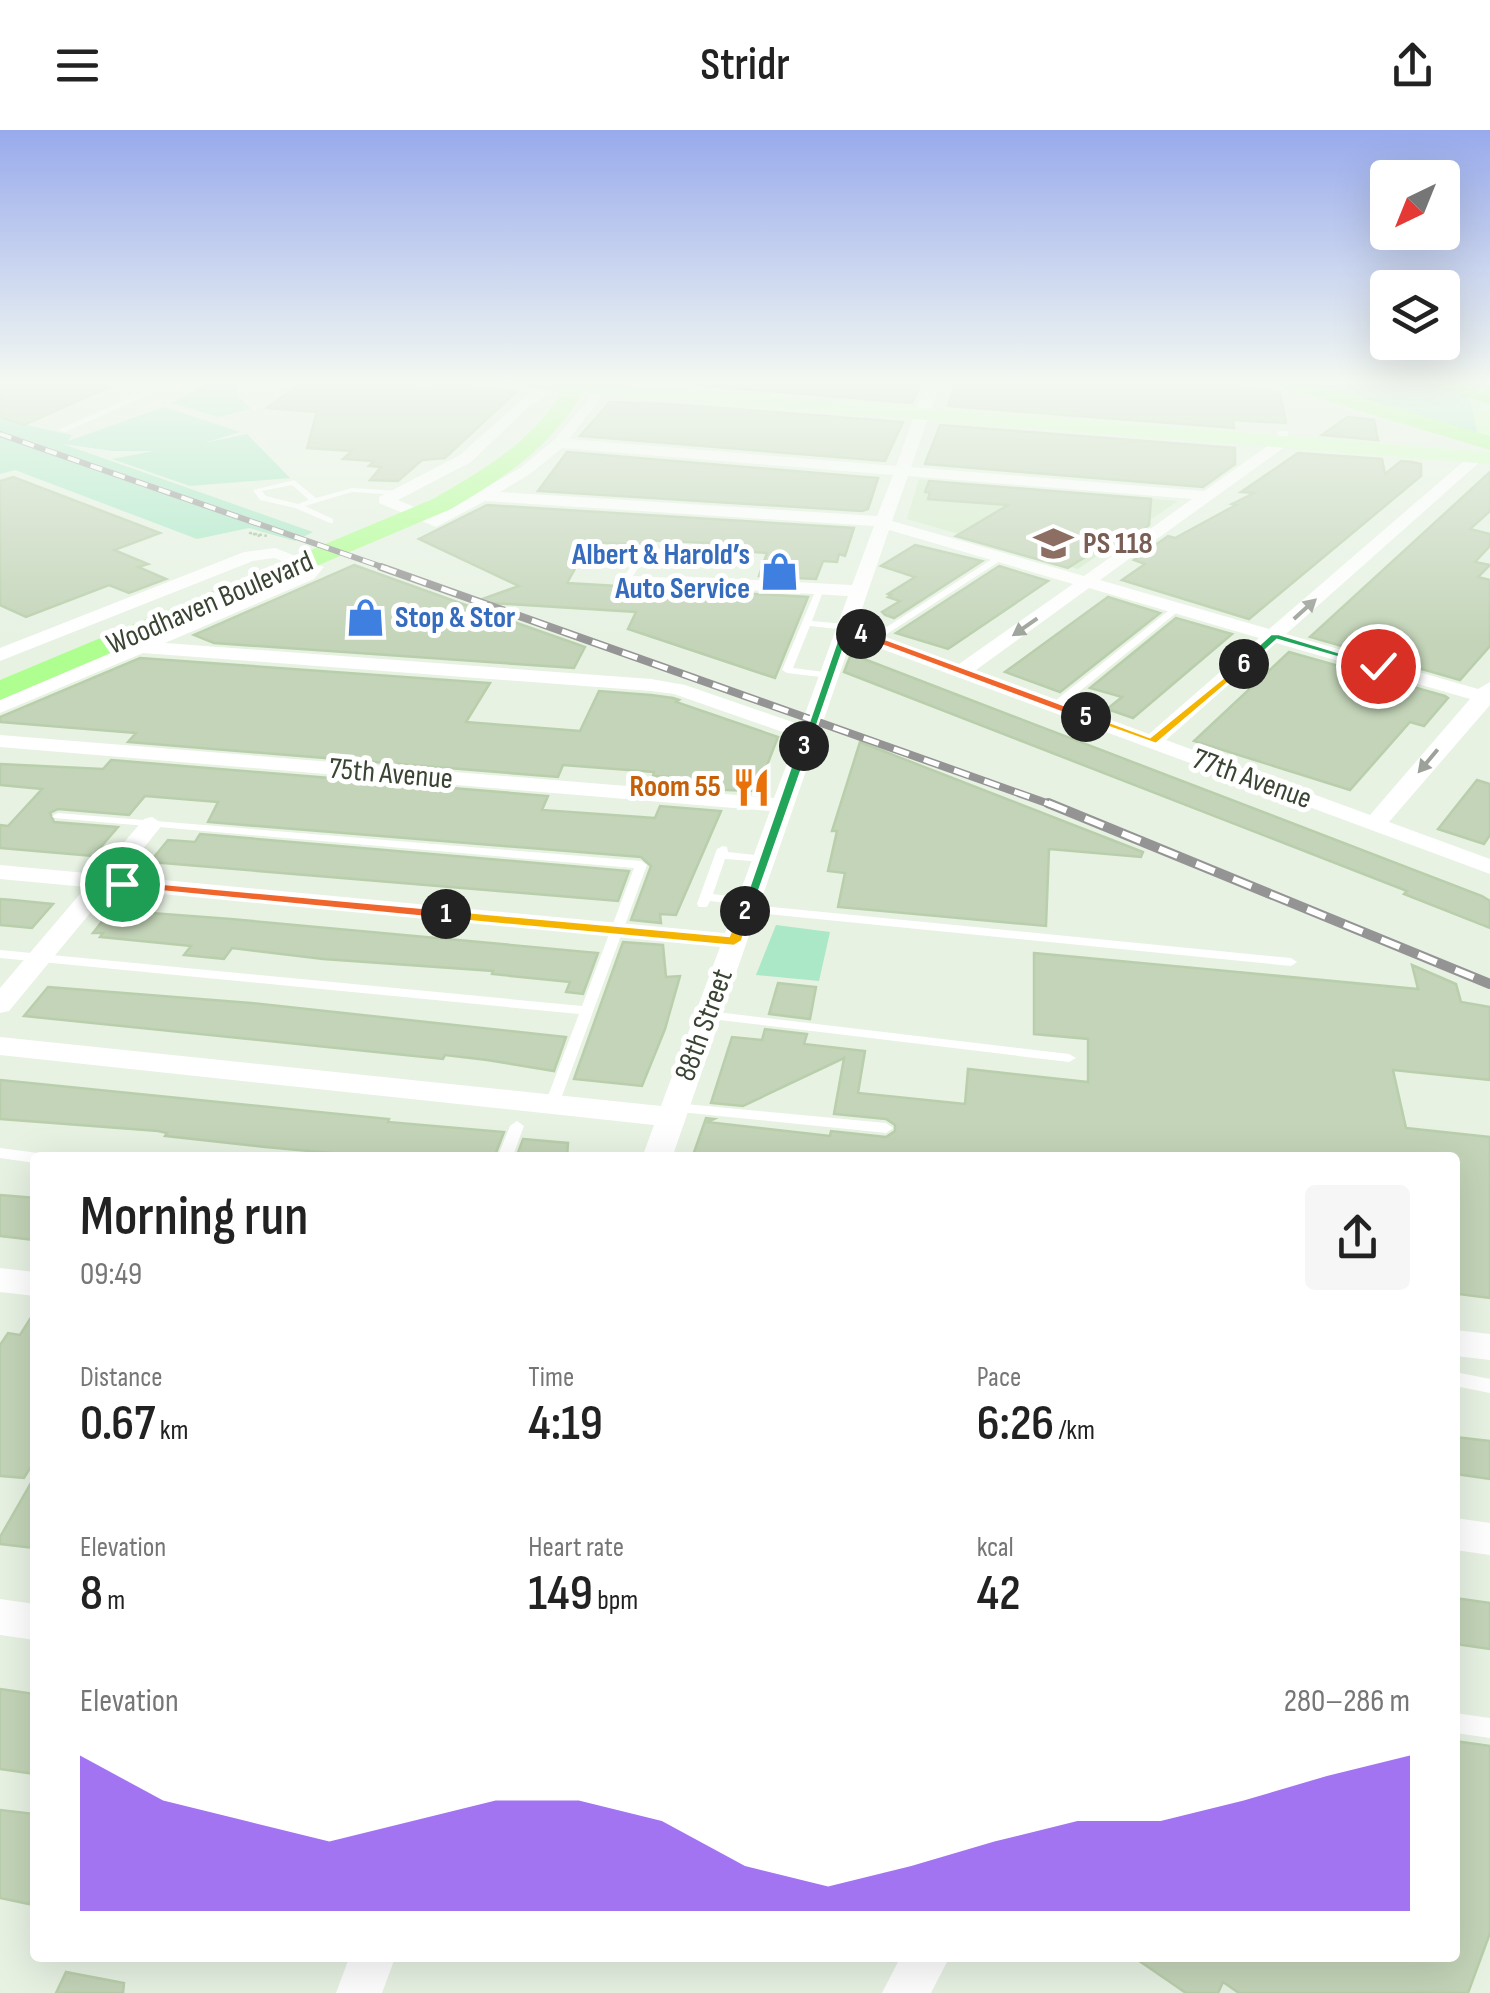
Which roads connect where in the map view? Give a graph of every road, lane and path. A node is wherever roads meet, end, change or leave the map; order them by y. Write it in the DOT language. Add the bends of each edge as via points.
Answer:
graph roads {
  1 [pos="449,470"];
  2 [pos="501,470"];
  3 [pos="527,470"];
  4 [pos="889,470"];
  5 [pos="1242,470"];
  6 [pos="1445,470"];
  7 [pos="902,471"];
  8 [pos="486,496"];
  9 [pos="1208,496"];
  10 [pos="422,498"];
  11 [pos="315,501"];
  12 [pos="298,506"];
  13 [pos="330,521"];
  14 [pos="883,523"];
  15 [pos="646,550"];
  16 [pos="1000,557"];
  17 [pos="260,575"];
  18 [pos="678,581"];
  19 [pos="1089,583"];
  20 [pos="820,588"];
  21 [pos="859,590"];
  22 [pos="1176,609"];
  23 [pos="807,622"];
  24 [pos="846,628"];
  25 [pos="1275,636"];
  26 [pos="873,639"];
  27 [pos="141,647"];
  28 [pos="0,656"];
  29 [pos="962,671"];
  30 [pos="0,672"];
  31 [pos="829,675"];
  32 [pos="0,690"];
  33 [pos="1488,695"];
  34 [pos="1055,706"];
  35 [pos="0,707"];
  36 [pos="808,734"];
  37 [pos="0,740"];
  38 [pos="1152,742"];
  39 [pos="783,805"];
  40 [pos="58,816"];
  41 [pos="152,824"];
  42 [pos="1374,825"];
  43 [pos="764,859"];
  44 [pos="1490,868"];
  45 [pos="0,872"];
  46 [pos="102,882"];
  47 [pos="747,906"];
  48 [pos="617,930"];
  49 [pos="734,941"];
  50 [pos="0,954"];
  51 [pos="40,957"];
  52 [pos="1292,962"];
  53 [pos="0,1005"];
  54 [pos="586,1012"];
  55 [pos="708,1015"];
  56 [pos="0,1046"];
  57 [pos="1068,1058"];
  58 [pos="552,1104"];
  59 [pos="673,1112"];
  60 [pos="517,1126"];
  61 [pos="886,1128"];
  62 [pos="506,1152"];
  63 [pos="659,1152"];
  64 [pos="0,1153"];
  65 [pos="30,1157"];
  66 [pos="0,1280"];
  67 [pos="30,1283"];
  68 [pos="1460,1344"];
  69 [pos="1490,1347"];
  70 [pos="1460,1381"];
  71 [pos="1490,1386"];
  72 [pos="1460,1535"];
  73 [pos="1490,1539"];
  74 [pos="0,1616"];
  75 [pos="30,1621"];
  76 [pos="1460,1724"];
  77 [pos="1490,1728"];
  78 [pos="371,1962"];
  79 [pos="924,1962"];
  80 [pos="359,1993"];
  81 [pos="905,1993"];
  1 -- 10 [label="street, Woodhaven Boulevard"];
  2 -- 10 [label="main road, Woodhaven Boulevard"];
  3 -- 8 [label="street"];
  4 -- 7 [label="street"];
  5 -- 9 [label="street"];
  25 -- 6 [label="street, one-way"];
  7 -- 9 [label="street"];
  7 -- 14 [label="street, 88th Street"];
  8 -- 10 [label="street" via="436,522 385,500"];
  8 -- 14 [label="street"];
  9 -- 19 [label="street"];
  10 -- 11 [label="lane" via="352,490"];
  10 -- 17 [label="main road, Woodhaven Boulevard"];
  11 -- 12 [label="lane"];
  11 -- 12 [label="lane" via="294,482 257,490"];
  12 -- 13 [label="lane"];
  14 -- 16 [label="street"];
  14 -- 21 [label="street, 88th Street"];
  15 -- 18 [label="lane" via="628,578"];
  16 -- 19 [label="street"];
  16 -- 26 [label="lane"];
  17 -- 30 [label="main road, Woodhaven Boulevard"];
  17 -- 32 [label="main road, Woodhaven Boulevard"];
  18 -- 20 [label="street"];
  19 -- 22 [label="street"];
  19 -- 29 [label="street, one-way"];
  20 -- 21 [label="street"];
  20 -- 23 [label="lane"];
  21 -- 24 [label="street, 88th Street"];
  22 -- 25 [label="street"];
  22 -- 34 [label="lane"];
  23 -- 24 [label="lane"];
  23 -- 31 [label="lane" via="787,670"];
  24 -- 26 [label="street, 77th Avenue"];
  24 -- 31 [label="street, 88th Street"];
  25 -- 33 [label="street"];
  25 -- 38 [label="street"];
  26 -- 29 [label="street, 77th Avenue"];
  27 -- 28 [label="street" via="308,576 315,567 276,554 250,556"];
  27 -- 35 [label="street"];
  27 -- 36 [label="street" via="678,689"];
  29 -- 34 [label="street, 77th Avenue"];
  31 -- 36 [label="street, 88th Street"];
  33 -- 42 [label="street, one-way"];
  34 -- 38 [label="street, 77th Avenue"];
  36 -- 39 [label="street, 88th Street"];
  37 -- 39 [label="street, 75th Avenue"];
  38 -- 42 [label="street, 77th Avenue"];
  39 -- 43 [label="street, 88th Street"];
  40 -- 41 [label="lane"];
  41 -- 46 [label="street"];
  41 -- 48 [label="lane" via="641,865"];
  42 -- 44 [label="street, 77th Avenue"];
  43 -- 47 [label="street, 88th Street"];
  43 -- 47 [label="lane" via="722,852 704,901"];
  45 -- 46 [label="street"];
  46 -- 48 [label="street"];
  46 -- 51 [label="street"];
  47 -- 49 [label="street, 88th Street"];
  47 -- 52 [label="lane"];
  48 -- 49 [label="street"];
  48 -- 54 [label="lane"];
  49 -- 55 [label="street, 88th Street"];
  50 -- 51 [label="lane"];
  51 -- 53 [label="street"];
  51 -- 54 [label="lane"];
  54 -- 58 [label="lane"];
  55 -- 57 [label="lane"];
  55 -- 59 [label="street, 88th Street"];
  56 -- 58 [label="street"];
  58 -- 59 [label="street"];
  59 -- 61 [label="lane"];
  59 -- 63 [label="street, 88th Street"];
  60 -- 62 [label="lane"];
  64 -- 65 [label="lane"];
  66 -- 67 [label="street"];
  68 -- 69 [label="street"];
  70 -- 71 [label="lane"];
  72 -- 73 [label="street"];
  74 -- 75 [label="street"];
  76 -- 77 [label="lane"];
  78 -- 80 [label="street"];
  79 -- 81 [label="street"];
}
